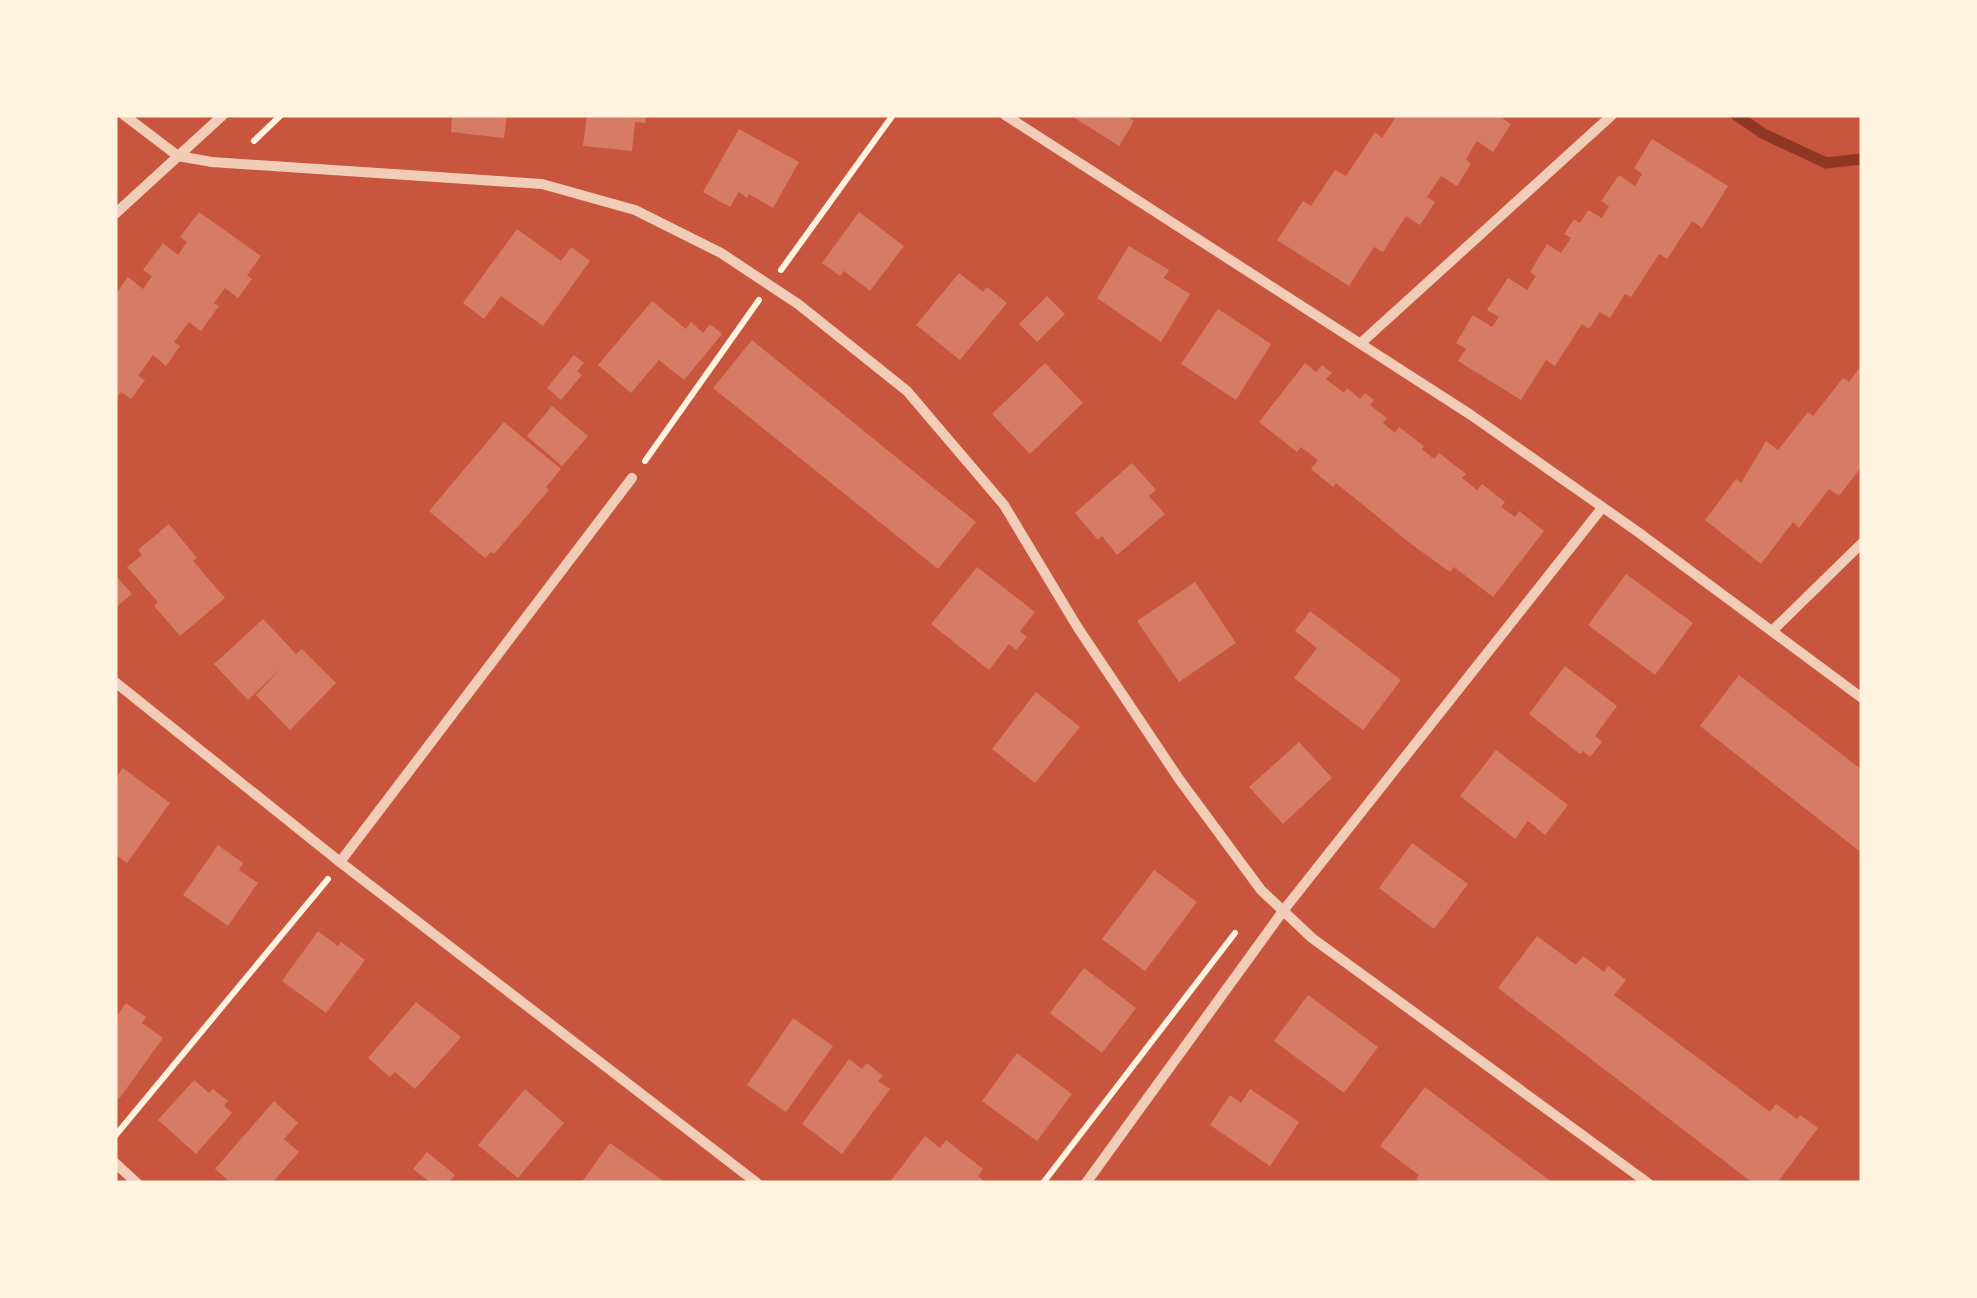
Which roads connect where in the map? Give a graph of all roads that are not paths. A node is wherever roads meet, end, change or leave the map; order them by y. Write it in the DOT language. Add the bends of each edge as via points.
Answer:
graph roads {
  1 [pos="124,115"];
  2 [pos="223,115"];
  3 [pos="1005,115"];
  4 [pos="1612,115"];
  5 [pos="178,156"];
  6 [pos="115,214"];
  7 [pos="1362,342"];
  8 [pos="632,478"];
  9 [pos="1602,508"];
  10 [pos="1862,543"];
  11 [pos="1772,631"];
  12 [pos="115,682"];
  13 [pos="1862,698"];
  14 [pos="340,862"];
  15 [pos="1283,911"];
  16 [pos="115,1164"];
  17 [pos="137,1183"];
  18 [pos="757,1183"];
  19 [pos="1086,1183"];
  20 [pos="1648,1183"];
  1 -- 5 [label="street"];
  2 -- 5 [label="street"];
  3 -- 7 [label="street"];
  4 -- 7 [label="street"];
  5 -- 6 [label="street"];
  5 -- 15 [label="street" via="542,184 635,210 770,285 907,391 1004,505 1179,779"];
  7 -- 9 [label="street"];
  8 -- 14 [label="street"];
  9 -- 11 [label="street"];
  9 -- 15 [label="street"];
  10 -- 11 [label="street"];
  11 -- 13 [label="street"];
  12 -- 14 [label="street"];
  14 -- 18 [label="street"];
  15 -- 19 [label="street"];
  15 -- 20 [label="street"];
  16 -- 17 [label="street"];
}
